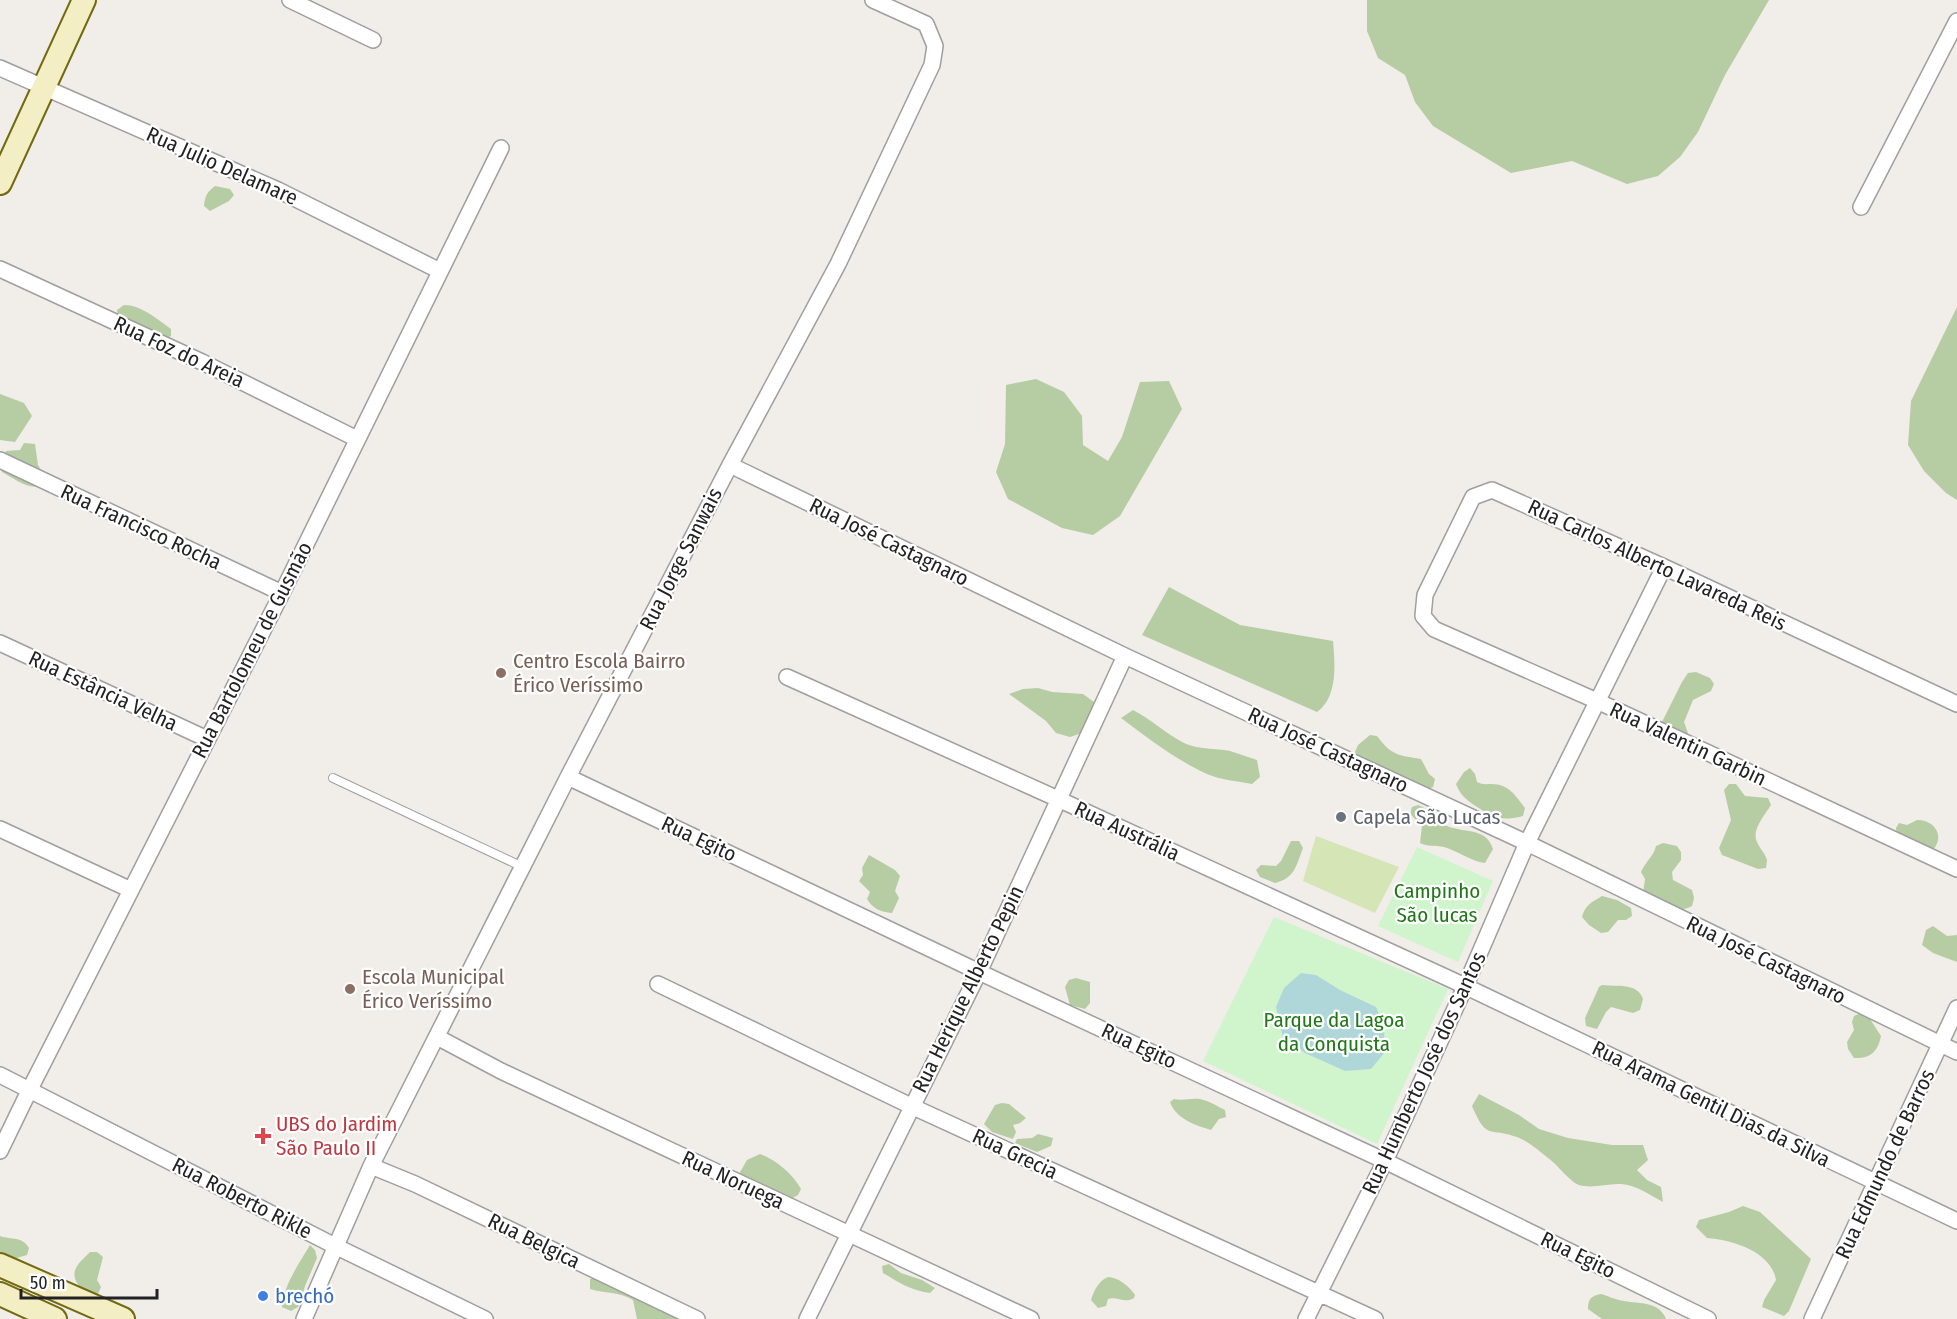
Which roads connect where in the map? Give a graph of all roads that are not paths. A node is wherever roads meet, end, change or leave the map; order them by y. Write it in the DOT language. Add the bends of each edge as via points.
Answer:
graph roads {
  1 [pos="84,0"];
  2 [pos="290,0"];
  3 [pos="873,0"];
  4 [pos="1957,21"];
  5 [pos="373,40"];
  6 [pos="0,69"];
  7 [pos="43,88"];
  8 [pos="501,148"];
  9 [pos="0,183"];
  10 [pos="1861,207"];
  11 [pos="0,269"];
  12 [pos="440,271"];
  13 [pos="357,439"];
  14 [pos="0,460"];
  15 [pos="730,465"];
  16 [pos="1664,567"];
  17 [pos="282,593"];
  18 [pos="1423,616"];
  19 [pos="0,643"];
  20 [pos="1125,656"];
  21 [pos="787,677"];
  22 [pos="1597,701"];
  23 [pos="1957,704"];
  24 [pos="207,739"];
  25 [pos="568,777"];
  26 [pos="333,778"];
  27 [pos="1058,799"];
  28 [pos="0,829"];
  29 [pos="1527,843"];
  30 [pos="523,867"];
  31 [pos="1957,869"];
  32 [pos="131,890"];
  33 [pos="979,972"];
  34 [pos="658,984"];
  35 [pos="1466,987"];
  36 [pos="1957,1008"];
  37 [pos="437,1037"];
  38 [pos="1940,1044"];
  39 [pos="1957,1052"];
  40 [pos="0,1075"];
  41 [pos="30,1089"];
  42 [pos="911,1106"];
  43 [pos="0,1151"];
  44 [pos="1385,1161"];
  45 [pos="371,1166"];
  46 [pos="1875,1183"];
  47 [pos="1957,1221"];
  48 [pos="849,1235"];
  49 [pos="335,1246"];
  50 [pos="0,1265"];
  51 [pos="1319,1293"];
  52 [pos="0,1294"];
  53 [pos="55,1319"];
  54 [pos="123,1319"];
  55 [pos="303,1319"];
  56 [pos="485,1319"];
  57 [pos="697,1319"];
  58 [pos="807,1319"];
  59 [pos="1031,1319"];
  60 [pos="1306,1319"];
  61 [pos="1375,1319"];
  62 [pos="1708,1319"];
  63 [pos="1812,1319"];
  1 -- 7 [label="street"];
  2 -- 5 [label="street"];
  3 -- 15 [label="street, Rua Jorge Sanwais" via="926,24 935,46 932,65 838,264"];
  4 -- 10 [label="street"];
  6 -- 7 [label="street, Rua Julio Delamare"];
  7 -- 9 [label="street"];
  7 -- 12 [label="street, Rua Julio Delamare" via="278,190"];
  8 -- 12 [label="street, Rua Bartolomeu de Gusmão"];
  11 -- 13 [label="street, Rua Foz do Areia"];
  12 -- 13 [label="street, Rua Bartolomeu de Gusmão"];
  13 -- 17 [label="street, Rua Bartolomeu de Gusmão"];
  14 -- 17 [label="street, Rua Francisco Rocha"];
  15 -- 20 [label="street, Rua José Castagnaro"];
  15 -- 25 [label="street, Rua Jorge Sanwais"];
  16 -- 18 [label="street, Rua Carlos Alberto Lavareda Reis" via="1492,490 1473,497 1425,595"];
  16 -- 22 [label="street, Rua Humberto José dos Santos"];
  16 -- 23 [label="street, Rua Carlos Alberto Lavareda Reis"];
  17 -- 24 [label="street, Rua Bartolomeu de Gusmão"];
  18 -- 22 [label="street, Rua Valentin Garbin" via="1434,629"];
  19 -- 24 [label="street, Rua Estância Velha"];
  20 -- 27 [label="street, Rua Herique Alberto Pepin"];
  20 -- 29 [label="street, Rua José Castagnaro"];
  21 -- 27 [label="street, Rua Austrália"];
  22 -- 29 [label="street, Rua Humberto José dos Santos"];
  22 -- 31 [label="street, Rua Valentin Garbin"];
  24 -- 32 [label="street, Rua Bartolomeu de Gusmão"];
  25 -- 30 [label="street, Rua Jorge Sanwais"];
  25 -- 33 [label="street, Rua Egito"];
  26 -- 30 [label="lane"];
  27 -- 33 [label="street, Rua Herique Alberto Pepin"];
  27 -- 35 [label="street, Rua Austrália"];
  28 -- 32 [label="street"];
  29 -- 35 [label="street, Rua Humberto José dos Santos"];
  29 -- 38 [label="street, Rua José Castagnaro"];
  30 -- 37 [label="street, Rua Jorge Sanwais"];
  32 -- 41 [label="street, Rua Bartolomeu de Gusmão"];
  33 -- 42 [label="street, Rua Herique Alberto Pepin"];
  33 -- 44 [label="street, Rua Egito"];
  34 -- 42 [label="street, Rua Grecia"];
  35 -- 44 [label="street, Rua Humberto José dos Santos"];
  35 -- 46 [label="street, Rua Arama Gentil Dias da Silva"];
  36 -- 38 [label="street, Rua Edmundo de Barros"];
  37 -- 45 [label="street, Rua Jorge Sanwais"];
  37 -- 48 [label="street, Rua Noruega"];
  38 -- 39 [label="street, Rua José Castagnaro"];
  38 -- 46 [label="street, Rua Edmundo de Barros"];
  40 -- 41 [label="street, Rua Roberto Rikle"];
  41 -- 43 [label="street, Rua Bartolomeu de Gusmão"];
  41 -- 49 [label="street, Rua Roberto Rikle"];
  42 -- 48 [label="street, Rua Herique Alberto Pepin"];
  42 -- 51 [label="street, Rua Grecia"];
  44 -- 51 [label="street, Rua Humberto José dos Santos"];
  44 -- 62 [label="street, Rua Egito"];
  45 -- 49 [label="street, Rua Jorge Sanwais"];
  45 -- 57 [label="street, Rua Belgica"];
  46 -- 47 [label="street, Rua Arama Gentil Dias da Silva"];
  46 -- 63 [label="street, Rua Edmundo de Barros"];
  48 -- 58 [label="street, Rua Herique Alberto Pepin"];
  48 -- 59 [label="street, Rua Noruega"];
  49 -- 55 [label="street, Rua Jorge Sanwais"];
  49 -- 56 [label="street, Rua Roberto Rikle"];
  50 -- 54 [label="street"];
  51 -- 60 [label="street, Rua Humberto José dos Santos"];
  51 -- 61 [label="street, Rua Grecia"];
  52 -- 53 [label="street"];
}
